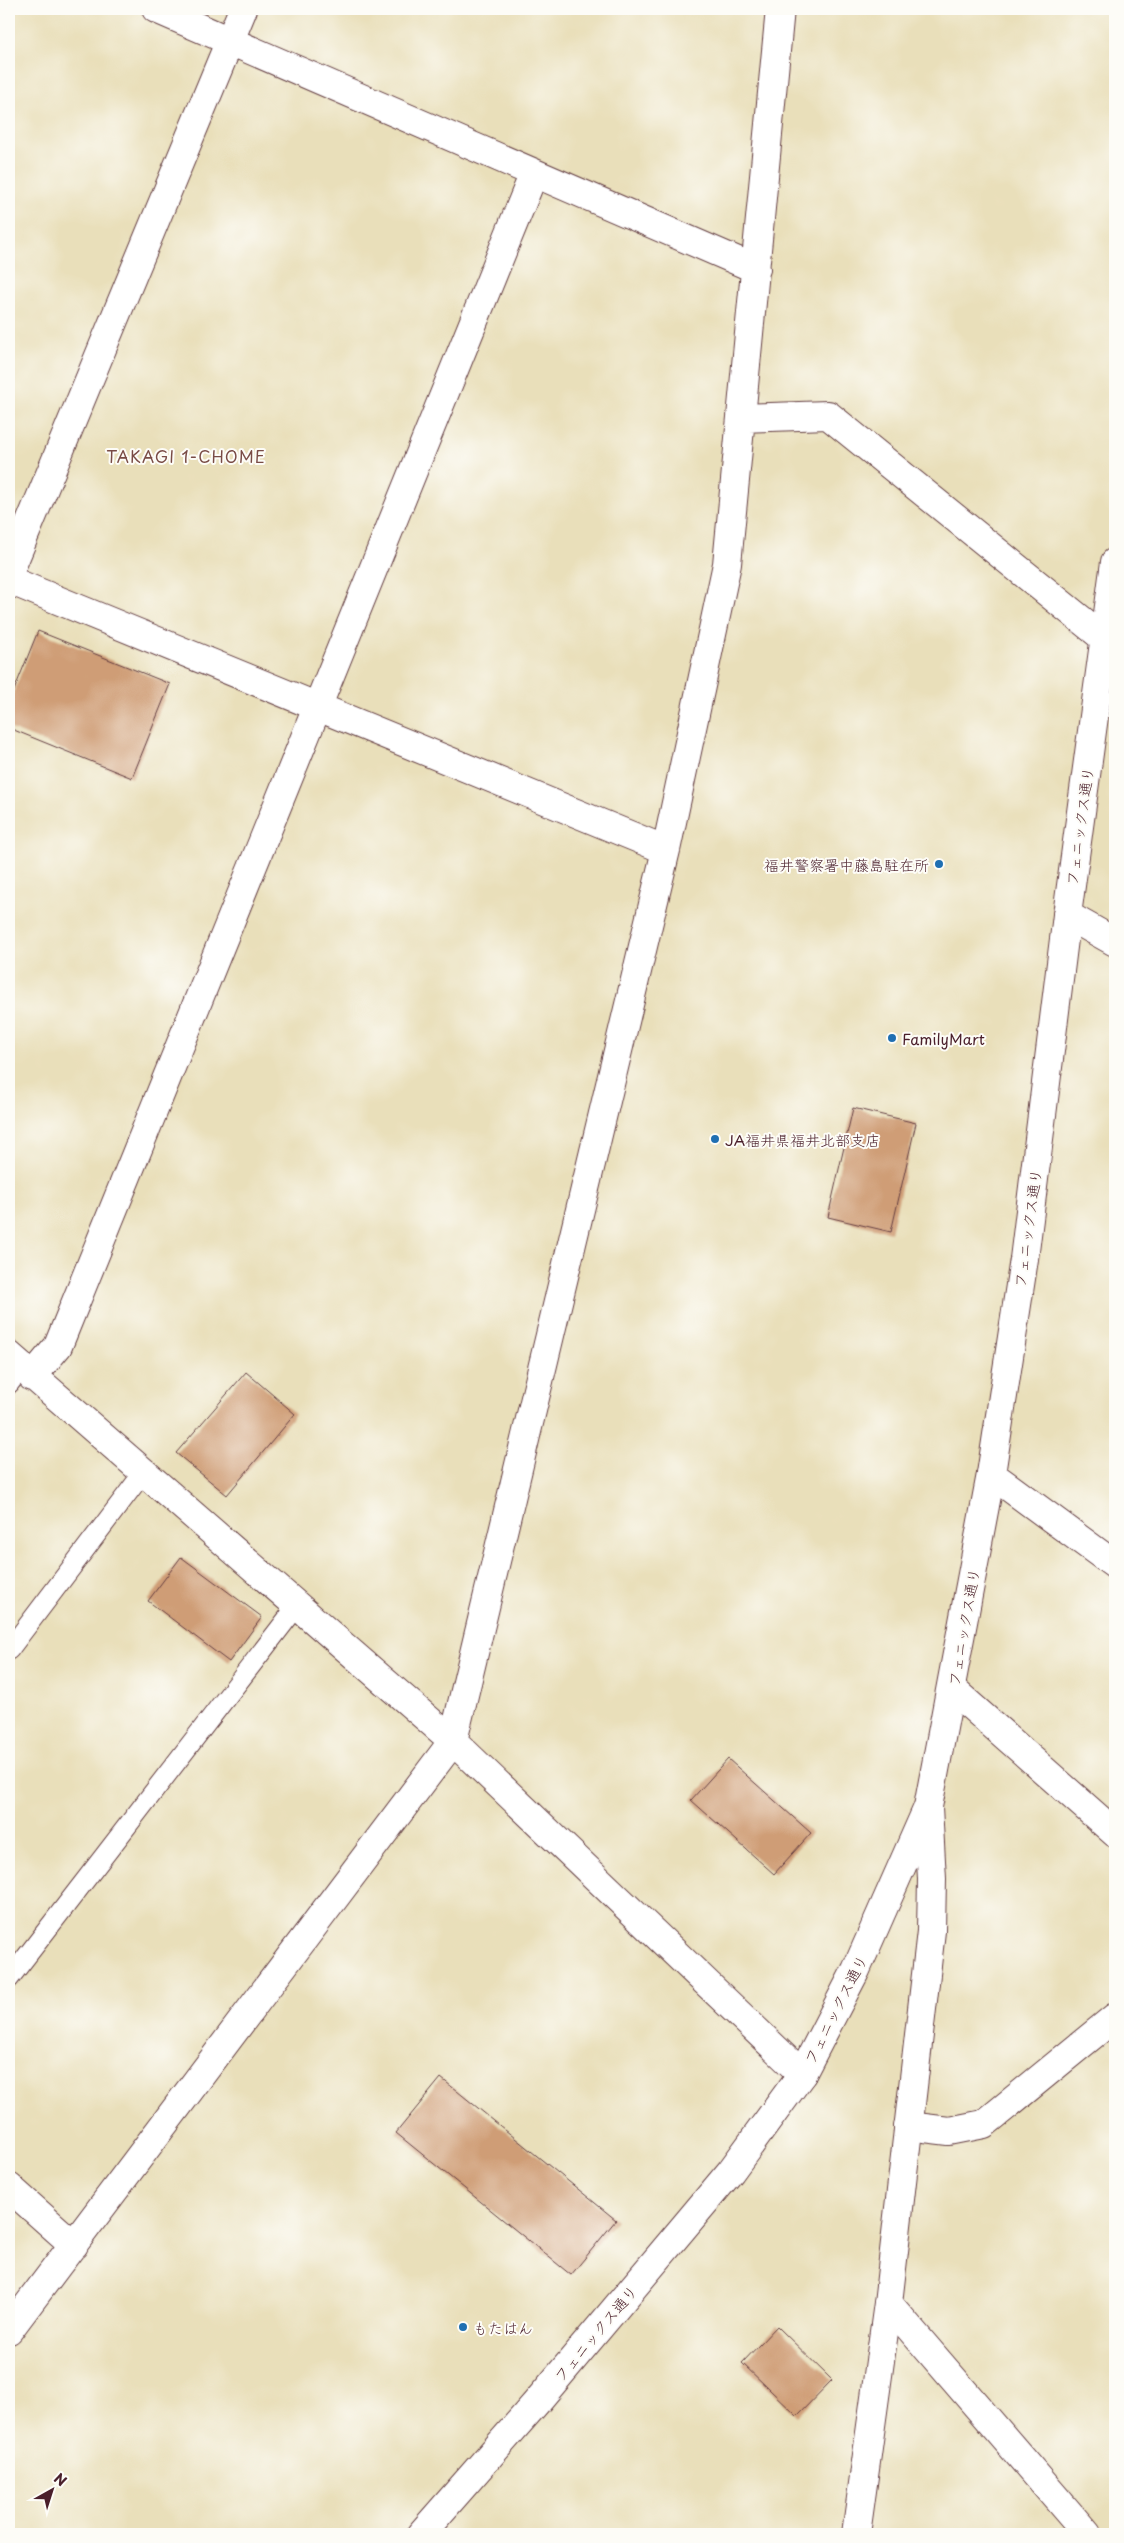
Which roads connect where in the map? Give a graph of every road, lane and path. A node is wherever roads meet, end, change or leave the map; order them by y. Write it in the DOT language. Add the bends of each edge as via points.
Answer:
graph roads {
  1 [pos="156,9"];
  2 [pos="243,9"];
  3 [pos="780,9"];
  4 [pos="230,41"];
  5 [pos="534,173"];
  6 [pos="756,269"];
  7 [pos="741,418"];
  8 [pos="1115,562"];
  9 [pos="9,573"];
  10 [pos="9,580"];
  11 [pos="1105,639"];
  12 [pos="318,707"];
  13 [pos="666,850"];
  14 [pos="1067,915"];
  15 [pos="1115,942"];
  16 [pos="18,1371"];
  17 [pos="143,1472"];
  18 [pos="991,1474"];
  19 [pos="1115,1565"];
  20 [pos="297,1606"];
  21 [pos="9,1650"];
  22 [pos="952,1689"];
  23 [pos="453,1741"];
  24 [pos="928,1807"];
  25 [pos="1115,1833"];
  26 [pos="9,1979"];
  27 [pos="1115,2017"];
  28 [pos="802,2074"];
  29 [pos="908,2126"];
  30 [pos="9,2187"];
  31 [pos="74,2245"];
  32 [pos="888,2302"];
  33 [pos="9,2330"];
  34 [pos="421,2534"];
  35 [pos="856,2534"];
  36 [pos="1087,2534"];
  1 -- 4 [label="street"];
  2 -- 4 [label="street"];
  3 -- 6 [label="street"];
  4 -- 5 [label="street"];
  4 -- 9 [label="street"];
  5 -- 6 [label="street"];
  5 -- 12 [label="street"];
  6 -- 7 [label="street"];
  7 -- 11 [label="street" via="828,415"];
  7 -- 13 [label="street" via="727,564"];
  8 -- 11 [label="street, フェニックス通り"];
  10 -- 12 [label="street"];
  11 -- 14 [label="street, フェニックス通り"];
  12 -- 13 [label="street"];
  12 -- 16 [label="street" via="58,1346"];
  13 -- 23 [label="street"];
  14 -- 15 [label="street"];
  14 -- 18 [label="street, フェニックス通り" via="1024,1259"];
  16 -- 17 [label="street"];
  17 -- 20 [label="street"];
  17 -- 21 [label="lane"];
  18 -- 19 [label="street"];
  18 -- 22 [label="street, フェニックス通り"];
  20 -- 23 [label="street"];
  20 -- 26 [label="lane"];
  22 -- 24 [label="street, フェニックス通り"];
  22 -- 25 [label="street"];
  23 -- 28 [label="street"];
  23 -- 31 [label="street"];
  24 -- 28 [label="street, フェニックス通り" via="856,1970"];
  24 -- 29 [label="street" via="931,1931"];
  27 -- 29 [label="street" via="984,2124 948,2131"];
  28 -- 34 [label="street, フェニックス通り" via="731,2172"];
  29 -- 32 [label="street"];
  30 -- 31 [label="street"];
  31 -- 33 [label="street"];
  32 -- 35 [label="street"];
  32 -- 36 [label="street"];
}
